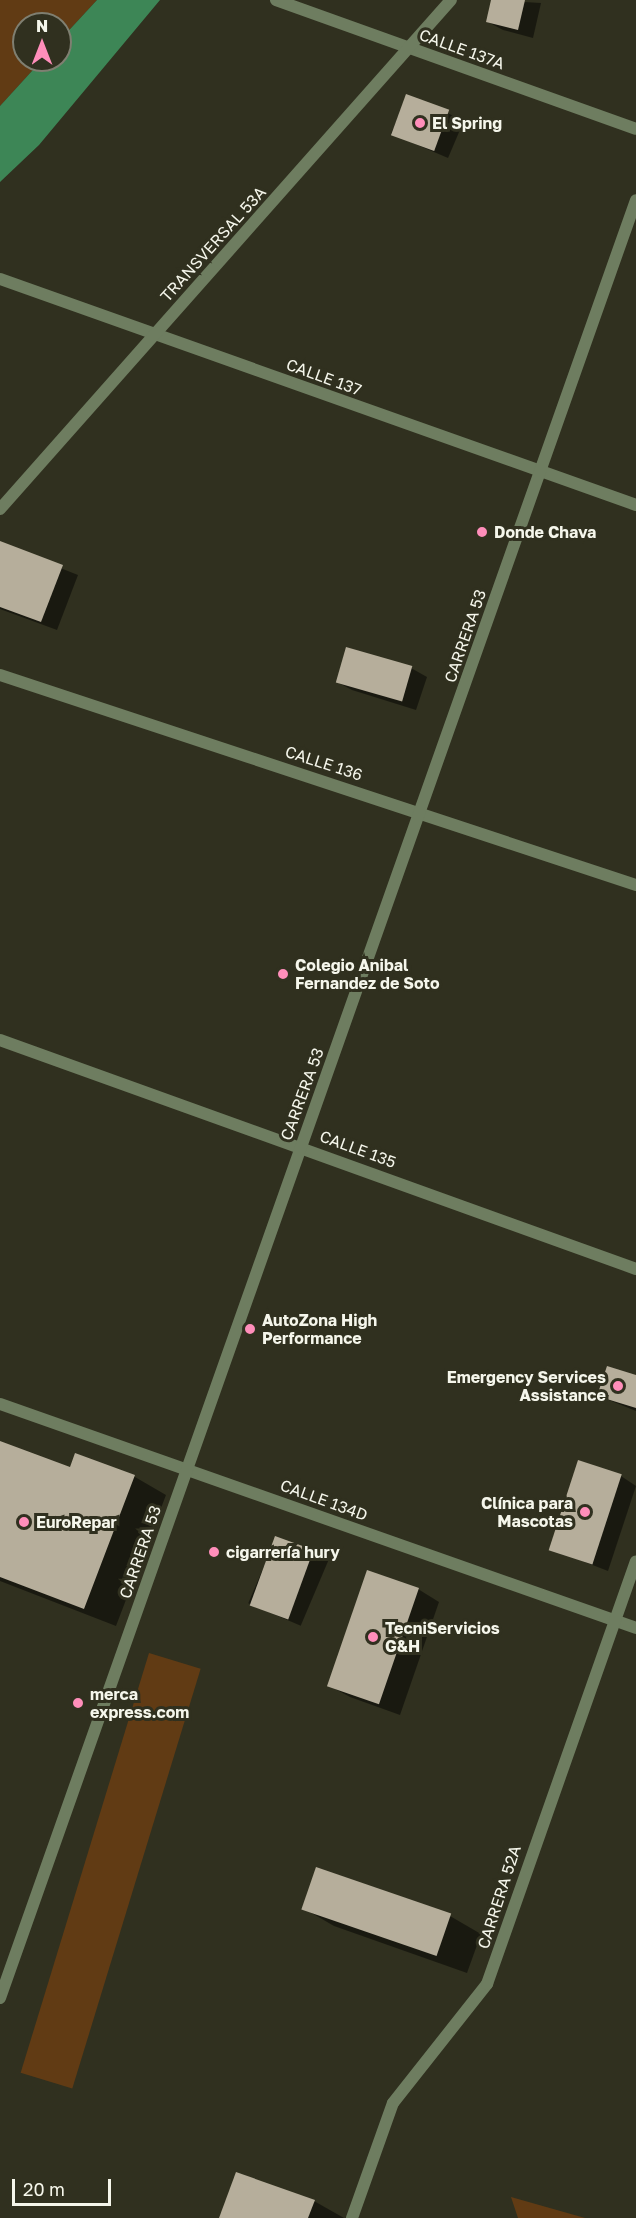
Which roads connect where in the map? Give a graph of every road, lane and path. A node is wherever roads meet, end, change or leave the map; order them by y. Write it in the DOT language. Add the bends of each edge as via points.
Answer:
graph roads {
  1 [pos="276,0"];
  2 [pos="451,0"];
  3 [pos="409,48"];
  4 [pos="636,129"];
  5 [pos="636,200"];
  6 [pos="0,279"];
  7 [pos="156,334"];
  8 [pos="540,472"];
  9 [pos="636,505"];
  10 [pos="0,509"];
  11 [pos="0,675"];
  12 [pos="420,812"];
  13 [pos="636,885"];
  14 [pos="0,1040"];
  15 [pos="301,1146"];
  16 [pos="636,1269"];
  17 [pos="0,1404"];
  18 [pos="187,1469"];
  19 [pos="636,1561"];
  20 [pos="615,1621"];
  21 [pos="636,1628"];
  22 [pos="0,1998"];
  23 [pos="352,2218"];
  1 -- 3 [label="street, CALLE 137A"];
  2 -- 3 [label="street, TRANSVERSAL 53A"];
  3 -- 4 [label="street, CALLE 137A"];
  3 -- 7 [label="street, TRANSVERSAL 53A"];
  5 -- 8 [label="street, CARRERA 53"];
  6 -- 7 [label="street, CALLE 137"];
  7 -- 8 [label="street, CALLE 137"];
  7 -- 10 [label="street, TRANSVERSAL 53A"];
  8 -- 9 [label="street, CALLE 137"];
  8 -- 12 [label="street, CARRERA 53"];
  11 -- 12 [label="street, CALLE 136"];
  12 -- 13 [label="street, CALLE 136"];
  12 -- 15 [label="street, CARRERA 53"];
  14 -- 15 [label="street, CALLE 135"];
  15 -- 16 [label="street, CALLE 135"];
  15 -- 18 [label="street, CARRERA 53"];
  17 -- 18 [label="street, CALLE 134D"];
  18 -- 20 [label="street, CALLE 134D"];
  18 -- 22 [label="street, CARRERA 53"];
  19 -- 20 [label="street, CARRERA 52A"];
  20 -- 21 [label="street, CALLE 134D"];
  20 -- 23 [label="street, CARRERA 52A" via="487,1984 393,2103"];
}
